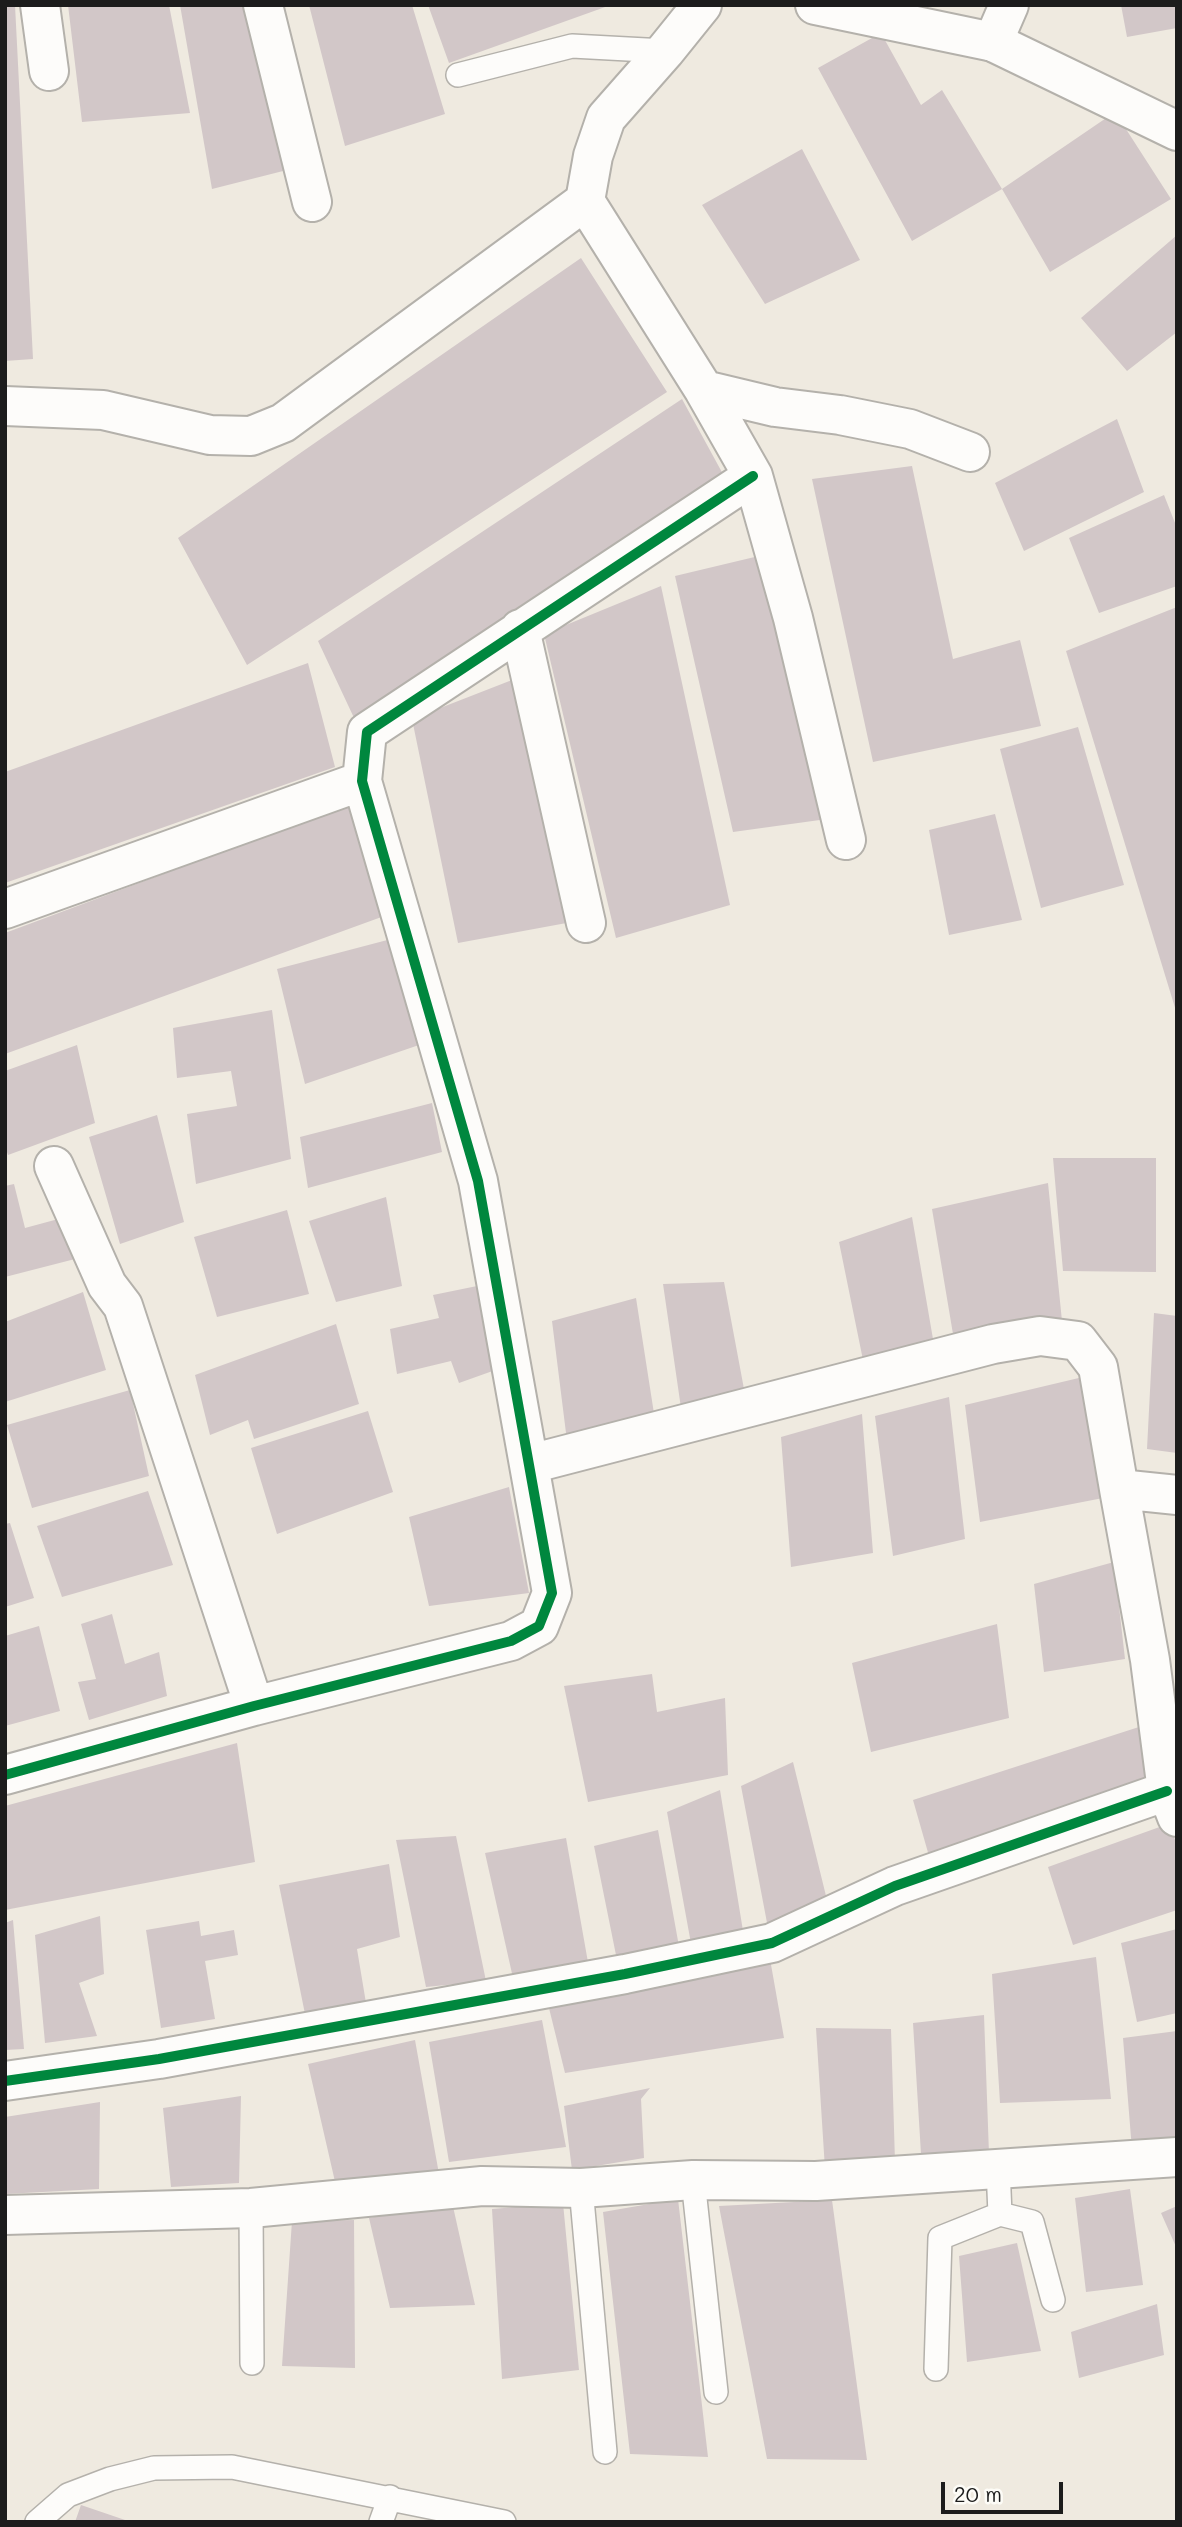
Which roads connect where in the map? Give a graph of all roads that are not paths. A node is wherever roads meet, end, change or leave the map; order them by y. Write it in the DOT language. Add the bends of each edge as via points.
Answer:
graph roads {
  1 [pos="40,5"];
  2 [pos="263,5"];
  3 [pos="702,5"];
  4 [pos="816,5"];
  5 [pos="1009,5"];
  6 [pos="993,42"];
  7 [pos="665,51"];
  8 [pos="49,71"];
  9 [pos="458,75"];
  10 [pos="1177,131"];
  11 [pos="585,201"];
  12 [pos="312,202"];
  13 [pos="704,390"];
  14 [pos="5,406"];
  15 [pos="970,452"];
  16 [pos="753,475"];
  17 [pos="520,629"];
  18 [pos="362,781"];
  19 [pos="846,840"];
  20 [pos="5,909"];
  21 [pos="586,923"];
  22 [pos="54,1166"];
  23 [pos="530,1464"];
  24 [pos="1119,1489"];
  25 [pos="1177,1495"];
  26 [pos="254,1706"];
  27 [pos="5,1775"];
  28 [pos="1172,1804"];
  29 [pos="5,2081"];
  30 [pos="1177,2157"];
  31 [pos="998,2168"];
  32 [pos="693,2180"];
  33 [pos="581,2188"];
  34 [pos="251,2208"];
  35 [pos="1000,2214"];
  36 [pos="5,2216"];
  37 [pos="1052,2300"];
  38 [pos="252,2363"];
  39 [pos="936,2369"];
  40 [pos="716,2392"];
  41 [pos="605,2452"];
  42 [pos="390,2497"];
  43 [pos="37,2522"];
  44 [pos="381,2522"];
  45 [pos="504,2522"];
  1 -- 8 [label="street"];
  2 -- 12 [label="street"];
  3 -- 7 [label="street"];
  4 -- 6 [label="street"];
  5 -- 6 [label="street"];
  6 -- 10 [label="street"];
  7 -- 9 [label="lane" via="572,46"];
  7 -- 11 [label="street" via="606,118"];
  11 -- 13 [label="street"];
  11 -- 14 [label="street" via="283,423 251,436 210,435 103,410"];
  13 -- 15 [label="street" via="910,429"];
  13 -- 16 [label="street"];
  16 -- 17 [label="street"];
  16 -- 19 [label="street"];
  17 -- 18 [label="street" via="367,732"];
  17 -- 21 [label="street"];
  18 -- 20 [label="street"];
  18 -- 23 [label="street" via="478,1181"];
  22 -- 26 [label="street" via="107,1285 124,1306"];
  23 -- 24 [label="street" via="993,1344 1040,1336 1078,1341 1098,1367"];
  23 -- 26 [label="street" via="552,1593 539,1626 511,1642"];
  24 -- 25 [label="street"];
  24 -- 28 [label="street"];
  26 -- 27 [label="street"];
  28 -- 29 [label="street" via="895,1886 772,1943 173,2057"];
  30 -- 31 [label="street"];
  31 -- 32 [label="street" via="816,2181"];
  31 -- 35 [label="lane"];
  32 -- 33 [label="street"];
  32 -- 40 [label="lane"];
  33 -- 34 [label="street" via="482,2186"];
  33 -- 41 [label="lane"];
  34 -- 36 [label="street"];
  34 -- 38 [label="lane"];
  35 -- 37 [label="lane" via="1032,2222"];
  35 -- 39 [label="lane" via="940,2238"];
  42 -- 43 [label="lane" via="232,2467 154,2468 68,2495"];
  42 -- 44 [label="lane"];
  42 -- 45 [label="lane"];
}
